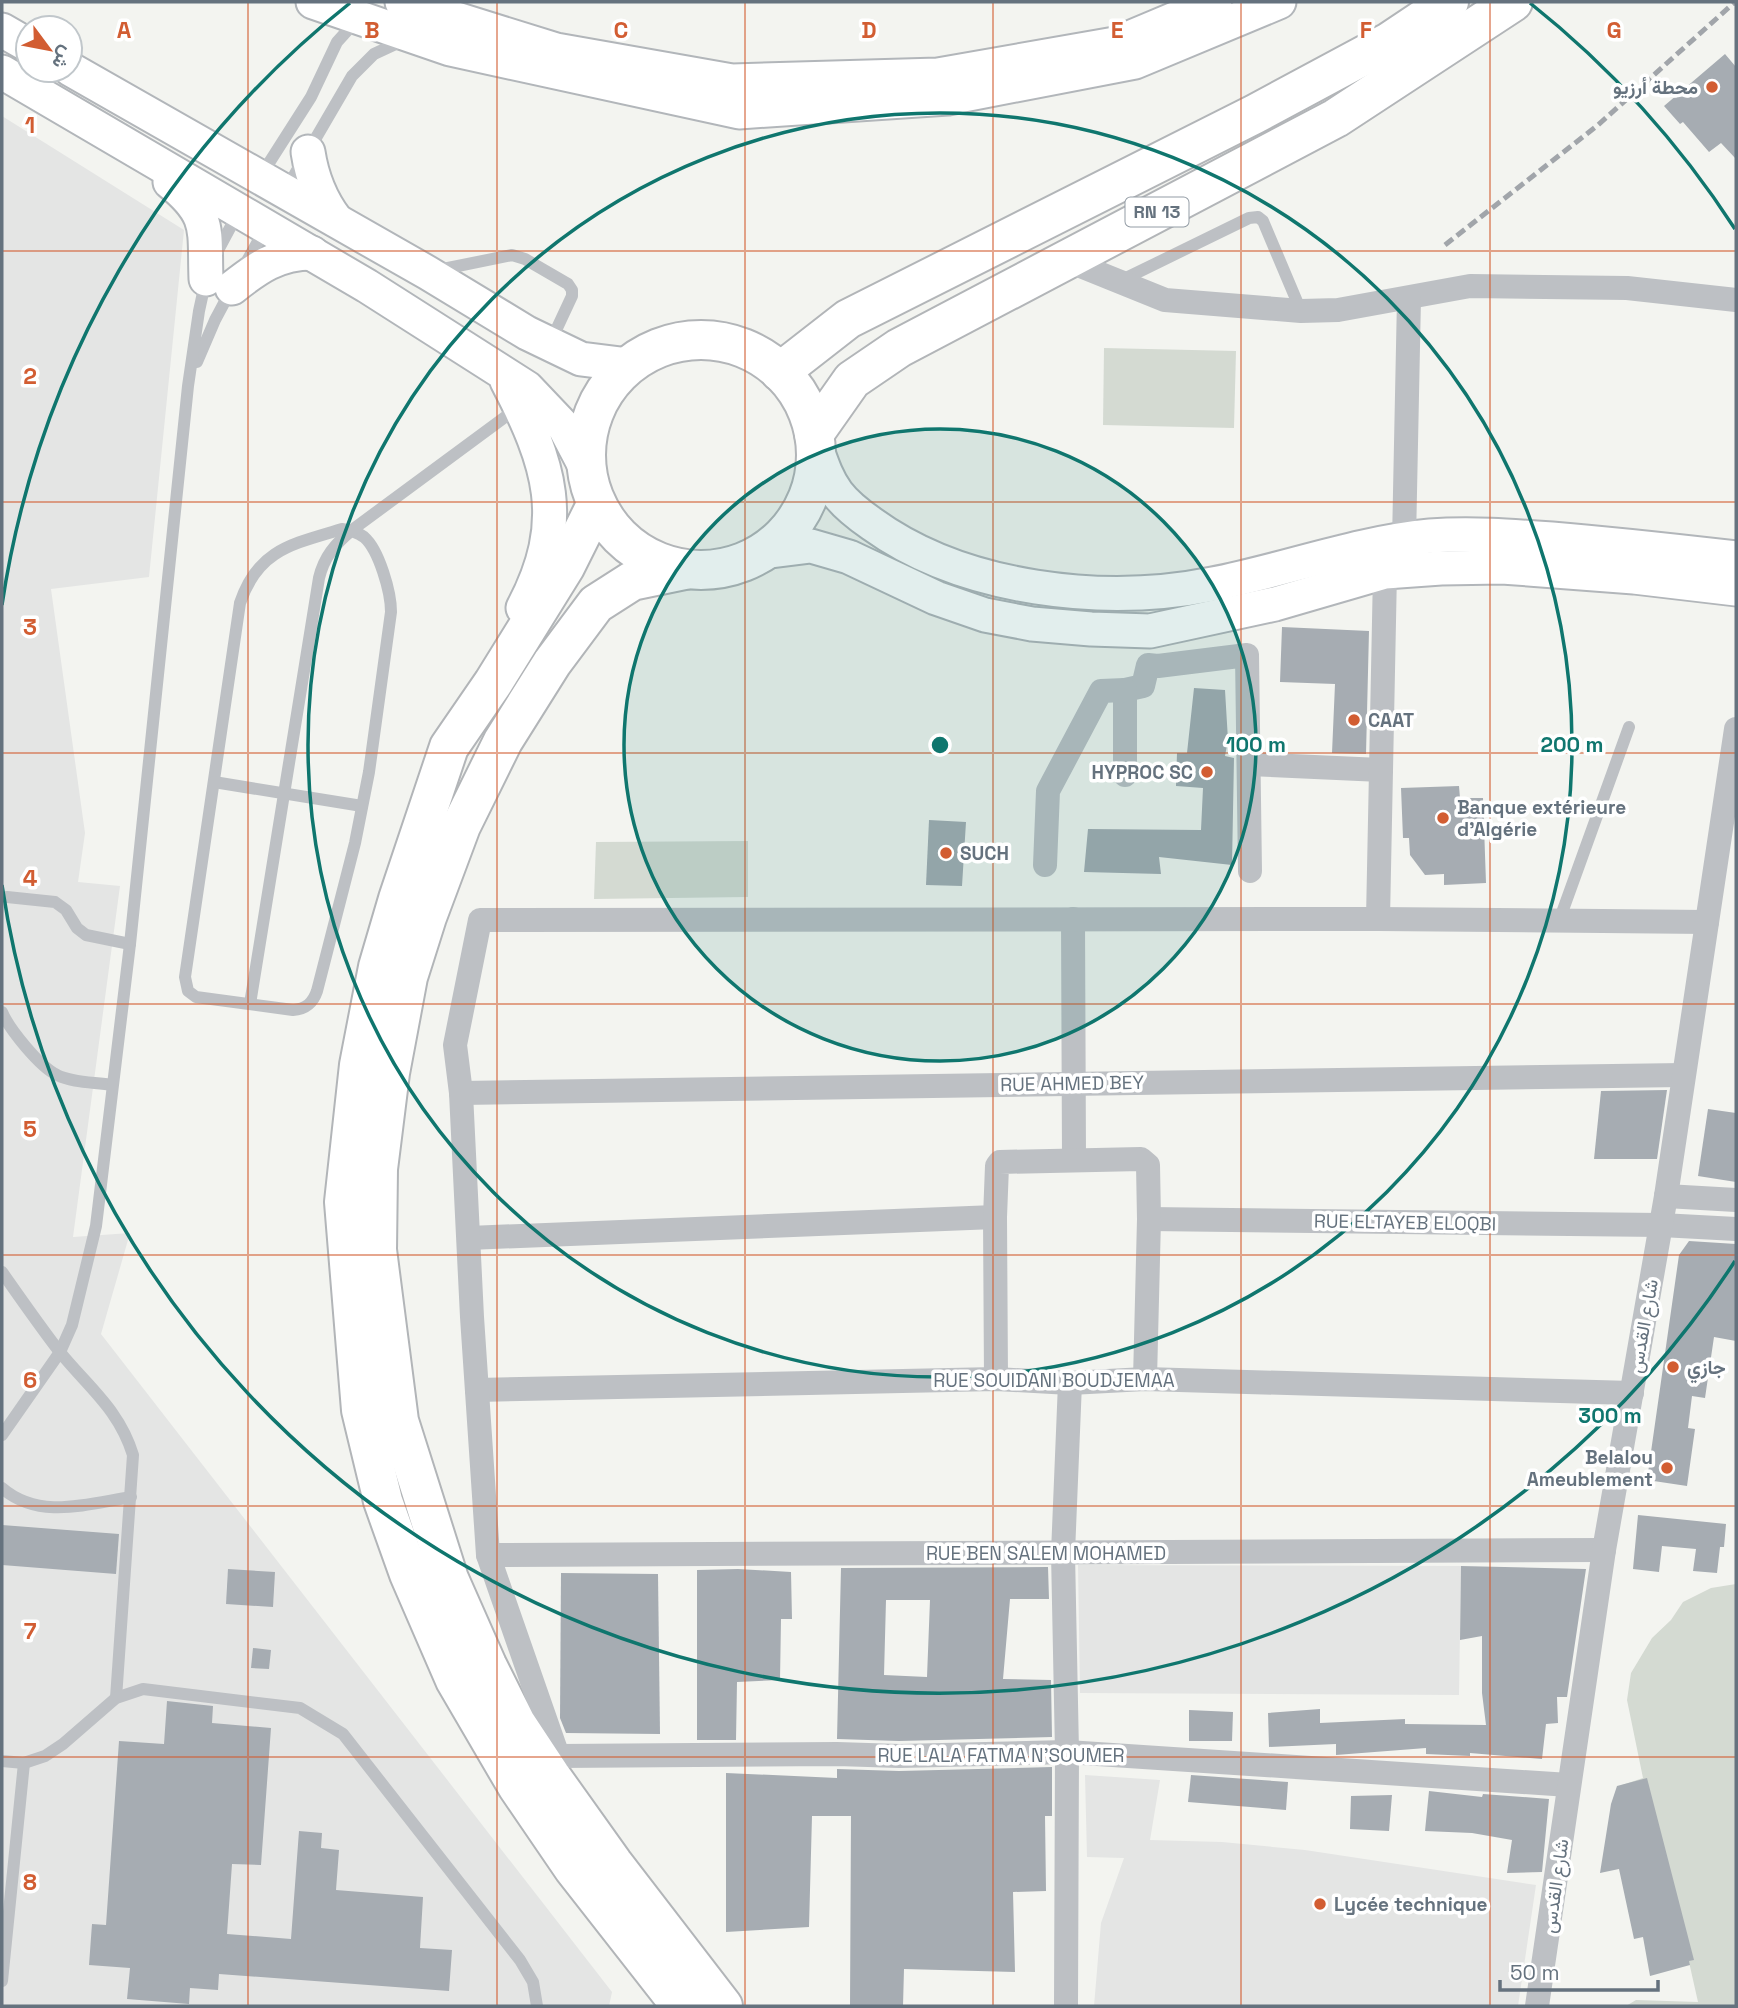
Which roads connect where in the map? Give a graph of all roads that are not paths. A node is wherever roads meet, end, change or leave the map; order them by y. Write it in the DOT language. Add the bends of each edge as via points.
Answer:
graph roads {
  1 [pos="313,2"];
  2 [pos="391,2"];
  3 [pos="402,2"];
  4 [pos="1215,2"];
  5 [pos="1279,2"];
  6 [pos="1449,2"];
  7 [pos="1513,2"];
  8 [pos="358,18"];
  9 [pos="415,37"];
  10 [pos="2,72"];
  11 [pos="84,77"];
  12 [pos="123,142"];
  13 [pos="308,152"];
  14 [pos="272,184"];
  15 [pos="253,218"];
  16 [pos="336,220"];
  17 [pos="387,250"];
  18 [pos="312,253"];
  19 [pos="1066,260"];
  20 [pos="428,273"];
  21 [pos="1119,282"];
  22 [pos="219,284"];
  23 [pos="367,286"];
  24 [pos="1409,298"];
  25 [pos="1736,300"];
  26 [pos="1301,311"];
  27 [pos="550,345"];
  28 [pos="629,365"];
  29 [pos="780,372"];
  30 [pos="503,373"];
  31 [pos="188,386"];
  32 [pos="520,406"];
  33 [pos="815,439"];
  34 [pos="586,468"];
  35 [pos="596,505"];
  36 [pos="352,530"];
  37 [pos="1404,541"];
  38 [pos="763,552"];
  39 [pos="1736,558"];
  40 [pos="685,570"];
  41 [pos="1385,572"];
  42 [pos="1261,573"];
  43 [pos="1736,589"];
  44 [pos="1275,604"];
  45 [pos="1125,690"];
  46 [pos="1629,727"];
  47 [pos="1736,729"];
  48 [pos="449,747"];
  49 [pos="1249,764"];
  50 [pos="1381,769"];
  51 [pos="1125,775"];
  52 [pos="214,782"];
  53 [pos="285,793"];
  54 [pos="362,806"];
  55 [pos="1045,865"];
  56 [pos="1250,871"];
  57 [pos="7,897"];
  58 [pos="1073,919"];
  59 [pos="1378,919"];
  60 [pos="1559,921"];
  61 [pos="1707,922"];
  62 [pos="130,944"];
  63 [pos="250,1004"];
  64 [pos="2,1012"];
  65 [pos="1683,1075"];
  66 [pos="1074,1082"];
  67 [pos="112,1085"];
  68 [pos="461,1093"];
  69 [pos="1074,1159"];
  70 [pos="1666,1196"];
  71 [pos="1736,1200"];
  72 [pos="995,1217"];
  73 [pos="1149,1219"];
  74 [pos="1661,1225"];
  75 [pos="1736,1229"];
  76 [pos="469,1238"];
  77 [pos="2,1272"];
  78 [pos="60,1352"];
  79 [pos="996,1379"];
  80 [pos="1144,1379"];
  81 [pos="1070,1383"];
  82 [pos="477,1390"];
  83 [pos="1632,1393"];
  84 [pos="2,1435"];
  85 [pos="2,1488"];
  86 [pos="131,1497"];
  87 [pos="1604,1550"];
  88 [pos="1063,1553"];
  89 [pos="488,1555"];
  90 [pos="116,1698"];
  91 [pos="1067,1752"];
  92 [pos="2,1761"];
  93 [pos="24,1763"];
  94 [pos="1569,1785"];
  95 [pos="2,1981"];
  96 [pos="537,2006"];
  97 [pos="681,2006"];
  98 [pos="723,2006"];
  99 [pos="1066,2006"];
  100 [pos="1537,2006"];
  1 -- 8 [label="main road"];
  2 -- 8 [label="main road"];
  3 -- 4 [label="main road" via="556,50 732,81 938,75 1115,44"];
  5 -- 9 [label="main road" via="1135,62 948,98 739,112 450,50"];
  6 -- 29 [label="highway, RN 13" via="1389,42 1255,114 848,319"];
  7 -- 19 [label="highway, RN 13" via="1336,118"];
  8 -- 9 [label="main road"];
  8 -- 14 [label="lane" via="337,43"];
  9 -- 13 [label="lane" via="387,47 362,64"];
  10 -- 12 [label="main road"];
  11 -- 14 [label="main road"];
  12 -- 15 [label="main road"];
  12 -- 22 [label="main road" via="198,208"];
  13 -- 14 [label="lane"];
  13 -- 16 [label="main road" via="320,195"];
  14 -- 15 [label="main road"];
  14 -- 16 [label="main road"];
  15 -- 18 [label="main road"];
  15 -- 22 [label="lane"];
  15 -- 22 [label="lane" via="218,249"];
  16 -- 17 [label="main road"];
  17 -- 20 [label="main road"];
  17 -- 23 [label="main road"];
  18 -- 22 [label="main road" via="271,260"];
  18 -- 23 [label="main road"];
  19 -- 21 [label="street"];
  19 -- 33 [label="highway, RN 13" via="899,348 852,380"];
  20 -- 27 [label="main road"];
  20 -- 27 [label="lane" via="512,255 568,284 572,296"];
  21 -- 26 [label="street" via="1165,300"];
  21 -- 26 [label="lane" via="1258,217 1264,221"];
  22 -- 31 [label="lane" via="215,320"];
  22 -- 31 [label="lane" via="199,311"];
  23 -- 30 [label="main road"];
  24 -- 25 [label="street" via="1470,286 1496,286 1627,288"];
  24 -- 26 [label="street"];
  24 -- 37 [label="street"];
  27 -- 28 [label="main road" via="581,359"];
  28 -- 29 [label="highway" via="658,348 690,340 723,342 754,352"];
  28 -- 34 [label="highway" via="603,394 588,429"];
  29 -- 33 [label="highway" via="807,411"];
  30 -- 32 [label="main road"];
  30 -- 34 [label="main road" via="527,388 565,428"];
  31 -- 62 [label="lane"];
  32 -- 36 [label="lane"];
  32 -- 48 [label="main road" via="538,444 549,495 549,535 540,573"];
  33 -- 38 [label="highway" via="814,476 804,506 787,532"];
  33 -- 42 [label="main road" via="826,475 853,510 893,539 933,559 980,574 1025,586 1134,593 1211,585"];
  34 -- 35 [label="highway"];
  35 -- 40 [label="highway" via="618,536 638,551"];
  35 -- 48 [label="highway" via="565,567"];
  36 -- 52 [label="lane" via="287,546 273,553 252,575 240,603"];
  36 -- 53 [label="lane" via="337,542 321,568"];
  36 -- 54 [label="lane" via="372,546 391,601"];
  37 -- 39 [label="main road" via="1494,535"];
  37 -- 42 [label="main road"];
  38 -- 40 [label="highway" via="712,570"];
  38 -- 44 [label="main road" via="811,546 849,557 936,598 985,615 1032,624 1150,631"];
  40 -- 98 [label="highway" via="632,581 596,604 503,741 461,826 408,978 378,1169 377,1250 399,1421 449,1578 487,1665 516,1723 551,1776"];
  41 -- 43 [label="main road" via="1502,567"];
  41 -- 44 [label="main road"];
  41 -- 50 [label="street"];
  42 -- 44 [label="main road"];
  45 -- 49 [label="street" via="1143,686 1148,665 1247,655"];
  45 -- 51 [label="street"];
  45 -- 55 [label="street" via="1101,691 1048,791"];
  46 -- 60 [label="lane"];
  47 -- 61 [label="street, شارع القدس"];
  48 -- 97 [label="highway" via="378,967 359,1065 344,1202 361,1410 383,1502 455,1679 517,1786 573,1868"];
  49 -- 50 [label="street"];
  49 -- 56 [label="street"];
  50 -- 59 [label="street"];
  52 -- 53 [label="lane"];
  52 -- 63 [label="lane" via="185,982 196,997"];
  53 -- 54 [label="lane"];
  53 -- 63 [label="lane"];
  54 -- 63 [label="lane" via="315,997 306,1007 293,1010"];
  57 -- 62 [label="lane" via="55,902 86,935"];
  58 -- 59 [label="street"];
  58 -- 66 [label="street"];
  58 -- 68 [label="street" via="480,920 455,1045"];
  59 -- 60 [label="street"];
  60 -- 61 [label="street"];
  61 -- 65 [label="street, شارع القدس"];
  62 -- 67 [label="lane"];
  64 -- 67 [label="lane" via="50,1071 64,1078"];
  65 -- 66 [label="street, RUE AHMED BEY"];
  65 -- 70 [label="street, شارع القدس"];
  66 -- 68 [label="street, RUE AHMED BEY"];
  66 -- 69 [label="street"];
  67 -- 78 [label="lane" via="96,1226 80,1299"];
  68 -- 76 [label="street"];
  69 -- 72 [label="street" via="1000,1162"];
  69 -- 73 [label="street" via="1146,1161"];
  70 -- 71 [label="street"];
  70 -- 74 [label="street, شارع القدس"];
  72 -- 76 [label="street"];
  72 -- 79 [label="street"];
  73 -- 74 [label="street, RUE ELTAYEB ELOQBI"];
  73 -- 80 [label="street"];
  74 -- 75 [label="street, RUE ELTAYEB ELOQBI"];
  74 -- 83 [label="street, شارع القدس"];
  76 -- 82 [label="street"];
  77 -- 78 [label="lane"];
  78 -- 84 [label="lane"];
  78 -- 86 [label="lane" via="126,1433 133,1455"];
  79 -- 81 [label="street, RUE SOUIDANI BOUDJEMAA"];
  79 -- 82 [label="street, RUE SOUIDANI BOUDJEMAA"];
  80 -- 81 [label="street, RUE SOUIDANI BOUDJEMAA"];
  80 -- 83 [label="street, RUE SOUIDANI BOUDJEMAA"];
  81 -- 88 [label="street"];
  82 -- 89 [label="street"];
  83 -- 87 [label="street, شارع القدس"];
  85 -- 86 [label="lane" via="50,1509"];
  86 -- 90 [label="lane"];
  87 -- 88 [label="street, RUE BEN SALEM MOHAMED"];
  87 -- 94 [label="street, شارع القدس"];
  88 -- 89 [label="street, RUE BEN SALEM MOHAMED"];
  88 -- 91 [label="street"];
  89 -- 91 [label="street, RUE LALA FATMA N'SOUMER" via="558,1756"];
  90 -- 93 [label="lane" via="63,1744"];
  90 -- 96 [label="lane" via="143,1689 300,1708 343,1734 520,1960 533,1982"];
  91 -- 94 [label="street, RUE LALA FATMA N'SOUMER"];
  91 -- 99 [label="street"];
  92 -- 93 [label="lane"];
  93 -- 95 [label="lane"];
  94 -- 100 [label="street, شارع القدس"];
}
